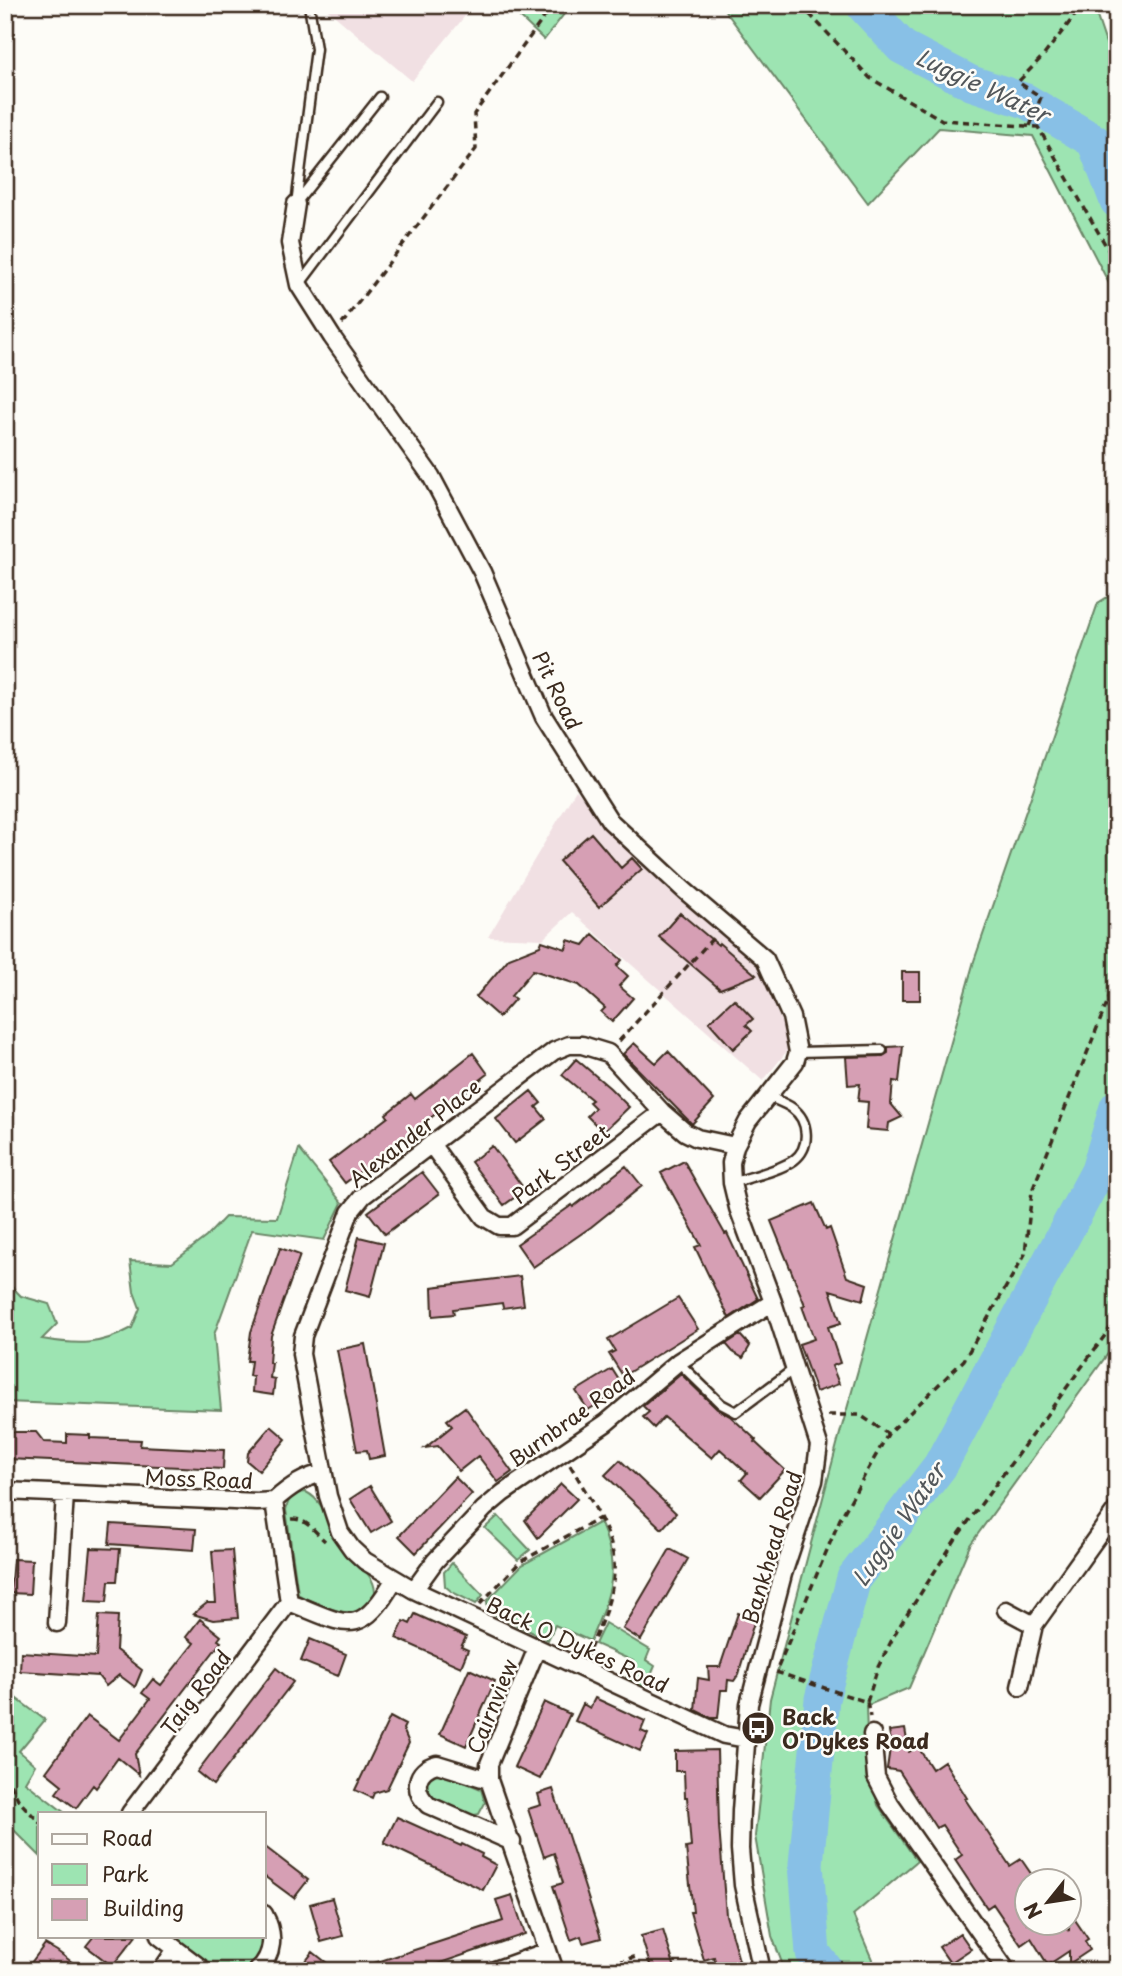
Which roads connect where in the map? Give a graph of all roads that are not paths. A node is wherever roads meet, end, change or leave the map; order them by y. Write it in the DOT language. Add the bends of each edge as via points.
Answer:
graph roads {
  1 [pos="309,5"];
  2 [pos="380,97"];
  3 [pos="436,102"];
  4 [pos="296,204"];
  5 [pos="299,285"];
  6 [pos="882,1050"];
  7 [pos="798,1052"];
  8 [pos="768,1096"];
  9 [pos="662,1112"];
  10 [pos="431,1144"];
  11 [pos="735,1146"];
  12 [pos="732,1183"];
  13 [pos="773,1302"];
  14 [pos="678,1362"];
  15 [pos="794,1369"];
  16 [pos="323,1473"];
  17 [pos="5,1491"];
  18 [pos="65,1494"];
  19 [pos="274,1501"];
  20 [pos="1117,1509"];
  21 [pos="1110,1533"];
  22 [pos="394,1580"];
  23 [pos="414,1590"];
  24 [pos="289,1602"];
  25 [pos="1006,1610"];
  26 [pos="57,1623"];
  27 [pos="1034,1625"];
  28 [pos="537,1648"];
  29 [pos="1020,1687"];
  30 [pos="872,1734"];
  31 [pos="746,1739"];
  32 [pos="489,1780"];
  33 [pos="134,1812"];
  34 [pos="512,1842"];
  35 [pos="266,1918"];
  36 [pos="162,1938"];
  37 [pos="176,1949"];
  38 [pos="548,1951"];
  39 [pos="161,1971"];
  40 [pos="205,1971"];
  41 [pos="257,1971"];
  42 [pos="492,1971"];
  43 [pos="555,1971"];
  44 [pos="762,1971"];
  45 [pos="1007,1971"];
  1 -- 4 [label="lane" via="316,49"];
  2 -- 4 [label="lane"];
  3 -- 5 [label="lane"];
  4 -- 5 [label="street, Pit Road" via="290,243"];
  5 -- 7 [label="street, Pit Road" via="431,477 482,572 544,717 603,811 637,847 765,959 791,1017"];
  6 -- 7 [label="lane"];
  7 -- 8 [label="street"];
  8 -- 11 [label="street"];
  8 -- 12 [label="lane" via="793,1108 802,1119 805,1143 793,1161"];
  9 -- 10 [label="street, Alexander Place" via="608,1053 569,1045 554,1051"];
  9 -- 10 [label="street, Park Street" via="512,1226 499,1226 484,1217"];
  9 -- 11 [label="street" via="697,1138"];
  10 -- 16 [label="street, Alexander Place" via="363,1196 350,1212 303,1336 301,1354"];
  11 -- 12 [label="street, Bankhead Road"];
  12 -- 13 [label="street, Bankhead Road"];
  13 -- 14 [label="street, Burnbrae Road"];
  13 -- 15 [label="street, Bankhead Road"];
  14 -- 15 [label="lane" via="721,1404 736,1412"];
  14 -- 23 [label="street, Burnbrae Road" via="606,1423 484,1509"];
  15 -- 31 [label="street, Bankhead Road" via="813,1419 818,1464 757,1666"];
  16 -- 19 [label="street, Moss Road" via="286,1490"];
  16 -- 22 [label="street, Alexander Place" via="340,1532 352,1549"];
  17 -- 18 [label="street, Moss Road"];
  18 -- 19 [label="street, Moss Road"];
  18 -- 26 [label="street"];
  19 -- 24 [label="street"];
  20 -- 21 [label="street"];
  21 -- 27 [label="street"];
  22 -- 23 [label="street, Back O Dykes Road"];
  22 -- 24 [label="street" via="373,1612 354,1622 341,1622"];
  23 -- 28 [label="street, Back O Dykes Road"];
  24 -- 33 [label="street, Taig Road"];
  25 -- 27 [label="street"];
  27 -- 29 [label="street"];
  28 -- 31 [label="street, Back O Dykes Road" via="723,1735"];
  28 -- 32 [label="street, Cairnview" via="489,1764"];
  30 -- 45 [label="street" via="876,1777 890,1804"];
  31 -- 44 [label="street, Bankhead Road" via="740,1849"];
  32 -- 34 [label="street, Cairnview"];
  32 -- 34 [label="street, Cairnview" via="437,1764 424,1770 417,1783 420,1798 428,1805"];
  34 -- 38 [label="street, Cairnview"];
  35 -- 41 [label="street" via="271,1944"];
  36 -- 37 [label="street"];
  37 -- 39 [label="street"];
  37 -- 40 [label="street"];
  38 -- 42 [label="street"];
  38 -- 43 [label="street, Cairnview"];
}
